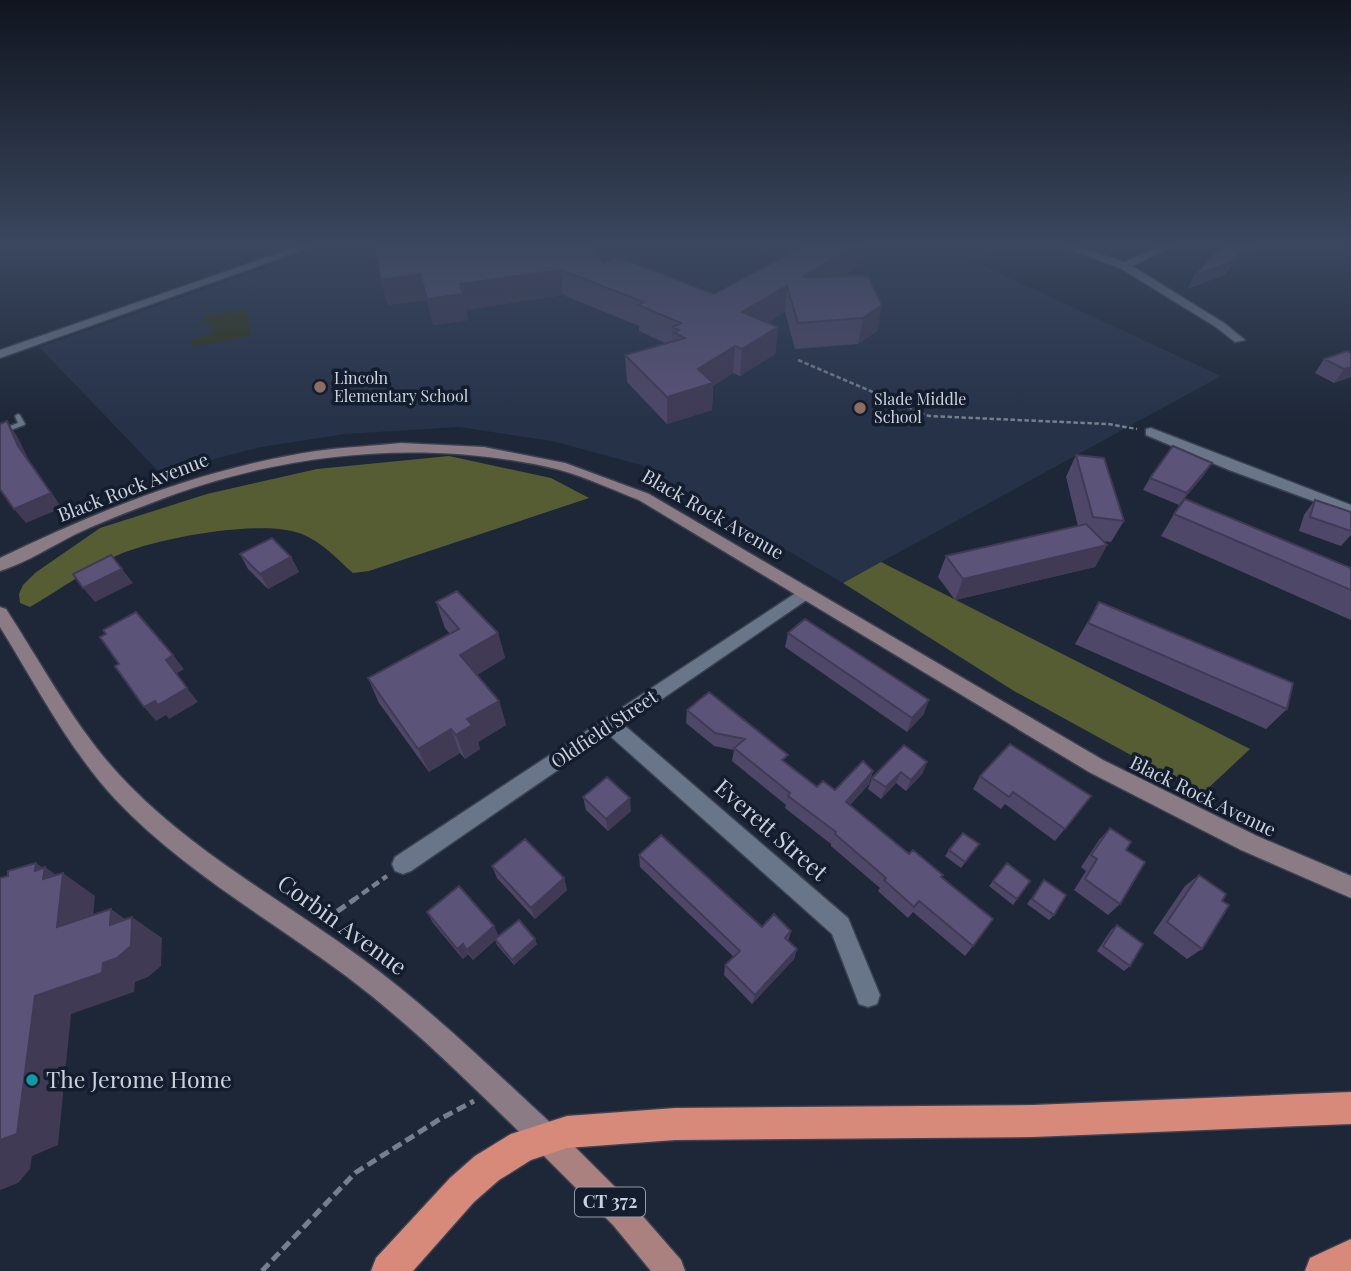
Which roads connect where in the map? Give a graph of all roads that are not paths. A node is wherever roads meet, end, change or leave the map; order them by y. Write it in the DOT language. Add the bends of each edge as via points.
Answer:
graph roads {
  1 [pos="145,303"];
  2 [pos="1185,303"];
  3 [pos="1239,340"];
  4 [pos="0,354"];
  5 [pos="18,416"];
  6 [pos="0,432"];
  7 [pos="1151,432"];
  8 [pos="1351,510"];
  9 [pos="0,565"];
  10 [pos="805,593"];
  11 [pos="0,613"];
  12 [pos="611,725"];
  13 [pos="403,864"];
  14 [pos="1351,887"];
  15 [pos="868,995"];
  16 [pos="1351,1108"];
  17 [pos="545,1137"];
  18 [pos="1351,1257"];
  19 [pos="389,1271"];
  20 [pos="670,1271"];
  21 [pos="1323,1271"];
  1 -- 4 [label="street"];
  2 -- 3 [label="street"];
  5 -- 6 [label="lane" via="22,424"];
  7 -- 8 [label="street"];
  9 -- 10 [label="street, Black Rock Avenue" via="103,518 219,476 331,454 391,447 452,447 540,459 618,484"];
  10 -- 12 [label="street, Oldfield Street"];
  10 -- 14 [label="street, Black Rock Avenue" via="1096,766 1249,843"];
  11 -- 17 [label="street, Corbin Avenue / CT 372" via="81,740 121,791 178,842 398,1003"];
  12 -- 13 [label="street, Oldfield Street"];
  12 -- 15 [label="street, Everett Street" via="840,926"];
  16 -- 17 [label="highway" via="1033,1121 675,1124 592,1128"];
  17 -- 19 [label="highway" via="506,1154 475,1178"];
  17 -- 20 [label="main road, Corbin Avenue / CT 372" via="623,1215"];
  18 -- 21 [label="highway"];
}
